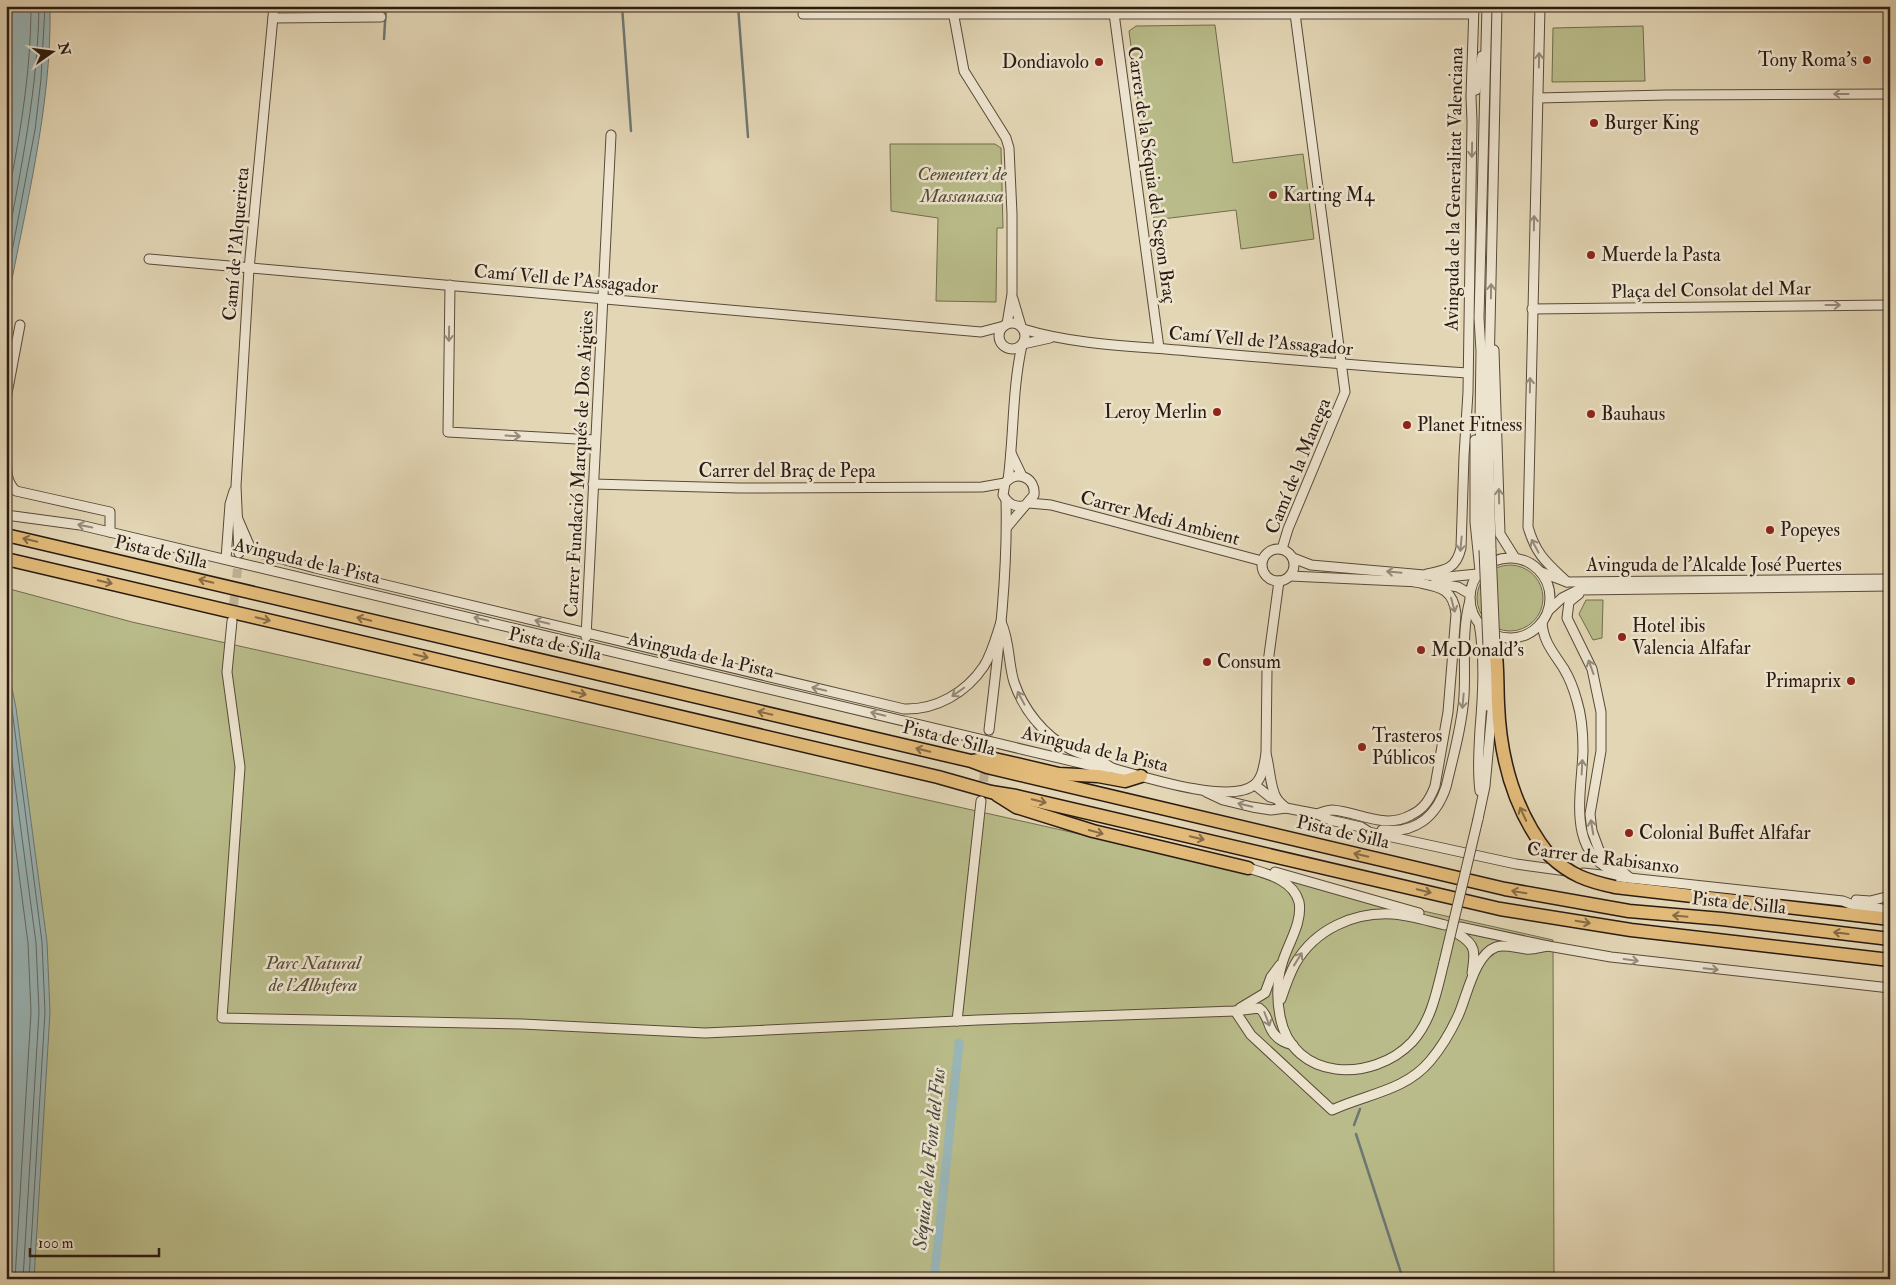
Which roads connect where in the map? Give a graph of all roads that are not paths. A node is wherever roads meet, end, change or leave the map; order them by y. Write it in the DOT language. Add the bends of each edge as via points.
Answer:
graph roads {
  1 [pos="274,6"];
  2 [pos="1487,6"];
  3 [pos="1497,6"];
  4 [pos="1502,6"];
  5 [pos="1540,6"];
  6 [pos="1294,9"];
  7 [pos="952,10"];
  8 [pos="1113,10"];
  9 [pos="1189,10"];
  10 [pos="1473,10"];
  11 [pos="803,14"];
  12 [pos="381,17"];
  13 [pos="273,18"];
  14 [pos="1491,38"];
  15 [pos="1890,94"];
  16 [pos="1538,98"];
  17 [pos="1472,121"];
  18 [pos="611,135"];
  19 [pos="149,259"];
  20 [pos="249,269"];
  21 [pos="450,285"];
  22 [pos="1012,294"];
  23 [pos="603,298"];
  24 [pos="1890,305"];
  25 [pos="1532,309"];
  26 [pos="1479,318"];
  27 [pos="1490,318"];
  28 [pos="20,325"];
  29 [pos="1005,325"];
  30 [pos="1022,327"];
  31 [pos="981,332"];
  32 [pos="1051,338"];
  33 [pos="1003,344"];
  34 [pos="1022,344"];
  35 [pos="1158,348"];
  36 [pos="1343,365"];
  37 [pos="1016,370"];
  38 [pos="1468,373"];
  39 [pos="1468,392"];
  40 [pos="6,398"];
  41 [pos="595,440"];
  42 [pos="1011,453"];
  43 [pos="6,458"];
  44 [pos="1022,476"];
  45 [pos="1006,481"];
  46 [pos="593,484"];
  47 [pos="236,486"];
  48 [pos="982,487"];
  49 [pos="1034,491"];
  50 [pos="1005,498"];
  51 [pos="1026,505"];
  52 [pos="1050,506"];
  53 [pos="6,515"];
  54 [pos="237,517"];
  55 [pos="1475,522"];
  56 [pos="1006,528"];
  57 [pos="110,532"];
  58 [pos="6,535"];
  59 [pos="1282,549"];
  60 [pos="1487,550"];
  61 [pos="239,553"];
  62 [pos="1293,558"];
  63 [pos="1515,558"];
  64 [pos="6,559"];
  65 [pos="226,559"];
  66 [pos="1262,561"];
  67 [pos="315,568"];
  68 [pos="1478,572"];
  69 [pos="1541,572"];
  70 [pos="293,574"];
  71 [pos="1427,574"];
  72 [pos="1290,576"];
  73 [pos="1890,579"];
  74 [pos="374,582"];
  75 [pos="1278,582"];
  76 [pos="1415,582"];
  77 [pos="1567,582"];
  78 [pos="1890,586"];
  79 [pos="407,590"];
  80 [pos="1586,591"];
  81 [pos="390,592"];
  82 [pos="372,593"];
  83 [pos="1470,597"];
  84 [pos="405,601"];
  85 [pos="1548,611"];
  86 [pos="232,621"];
  87 [pos="1001,622"];
  88 [pos="1542,622"];
  89 [pos="1479,623"];
  90 [pos="587,633"];
  91 [pos="586,644"];
  92 [pos="1491,647"];
  93 [pos="1463,652"];
  94 [pos="1448,712"];
  95 [pos="989,730"];
  96 [pos="1266,754"];
  97 [pos="971,761"];
  98 [pos="1112,768"];
  99 [pos="1141,776"];
  100 [pos="1255,785"];
  101 [pos="1480,791"];
  102 [pos="991,792"];
  103 [pos="1205,792"];
  104 [pos="1277,799"];
  105 [pos="981,801"];
  106 [pos="1286,808"];
  107 [pos="1317,814"];
  108 [pos="1478,819"];
  109 [pos="1361,827"];
  110 [pos="1248,868"];
  111 [pos="1630,878"];
  112 [pos="1890,896"];
  113 [pos="1843,901"];
  114 [pos="1890,910"];
  115 [pos="1890,919"];
  116 [pos="1890,939"];
  117 [pos="1548,946"];
  118 [pos="1890,960"];
  119 [pos="1282,963"];
  120 [pos="1471,981"];
  121 [pos="1890,988"];
  122 [pos="1279,1004"];
  123 [pos="1235,1011"];
  124 [pos="957,1021"];
  125 [pos="1293,1045"];
  1 -- 13 [label="street, Camí de l'Alquerieta"];
  2 -- 14 [label="street"];
  3 -- 14 [label="street"];
  4 -- 14 [label="street"];
  16 -- 5 [label="street, one-way"];
  6 -- 9 [label="street"];
  6 -- 10 [label="street"];
  6 -- 36 [label="street, Camí de la Manega"];
  7 -- 8 [label="street"];
  7 -- 11 [label="street"];
  7 -- 22 [label="street" via="964,71 1009,148"];
  8 -- 9 [label="street"];
  8 -- 35 [label="street, Carrer de la Séquia del Segon Braç"];
  10 -- 17 [label="street, Avinguda de la Generalitat Valenciana"];
  12 -- 13 [label="street"];
  13 -- 20 [label="street, Camí de l'Alquerieta"];
  14 -- 17 [label="street" via="1478,72"];
  14 -- 26 [label="street"];
  27 -- 14 [label="street, one-way"];
  15 -- 16 [label="street, one-way"];
  25 -- 16 [label="street, one-way"];
  17 -- 38 [label="street, Avinguda de la Generalitat Valenciana, one-way"];
  18 -- 23 [label="street, Carrer Fundació Marqués de Dos Aigües"];
  19 -- 20 [label="street, Camí Vell de l'Assagador"];
  20 -- 21 [label="street, Camí Vell de l'Assagador"];
  20 -- 47 [label="street, Camí de l'Alquerieta"];
  21 -- 23 [label="street, Camí Vell de l'Assagador"];
  21 -- 41 [label="street, one-way" via="448,432"];
  22 -- 29 [label="street"];
  22 -- 30 [label="street"];
  23 -- 31 [label="street, Camí Vell de l'Assagador"];
  23 -- 41 [label="street, Carrer Fundació Marqués de Dos Aigües"];
  25 -- 24 [label="street, Plaça del Consolat del Mar, one-way"];
  77 -- 25 [label="street, one-way" via="1542,559 1528,527"];
  26 -- 55 [label="street" via="1475,393"];
  26 -- 60 [label="street" via="1480,420"];
  27 -- 60 [label="street"];
  63 -- 27 [label="street, one-way" via="1500,534 1496,362"];
  28 -- 40 [label="street"];
  29 -- 30 [label="street" via="1014,323"];
  29 -- 31 [label="street, Camí Vell de l'Assagador"];
  29 -- 33 [label="street" via="1000,333"];
  30 -- 32 [label="street, Camí Vell de l'Assagador"];
  30 -- 34 [label="street" via="1026,336"];
  31 -- 33 [label="street, Camí Vell de l'Assagador"];
  32 -- 34 [label="street, Camí Vell de l'Assagador"];
  32 -- 35 [label="street, Camí Vell de l'Assagador"];
  33 -- 34 [label="street" via="1014,349"];
  33 -- 37 [label="street"];
  34 -- 37 [label="street"];
  35 -- 36 [label="street, Camí Vell de l'Assagador"];
  36 -- 38 [label="street, Camí Vell de l'Assagador"];
  36 -- 59 [label="street, Camí de la Manega" via="1345,392"];
  37 -- 42 [label="street"];
  38 -- 39 [label="street, Avinguda de la Generalitat Valenciana"];
  39 -- 55 [label="street"];
  39 -- 71 [label="street, one-way" via="1461,548 1458,559 1448,569"];
  41 -- 46 [label="street, Carrer Fundació Marqués de Dos Aigües"];
  42 -- 44 [label="street"];
  42 -- 45 [label="street"];
  43 -- 57 [label="street" via="7,478 16,492 110,512"];
  44 -- 45 [label="street"];
  44 -- 49 [label="street" via="1031,481"];
  45 -- 48 [label="street, Carrer del Braç de Pepa"];
  45 -- 50 [label="street"];
  46 -- 48 [label="street, Carrer del Braç de Pepa" via="739,488"];
  46 -- 90 [label="street, Carrer Fundació Marqués de Dos Aigües"];
  47 -- 54 [label="street, Camí de l'Alquerieta"];
  47 -- 65 [label="street, Camí de l'Alquerieta" via="230,504"];
  48 -- 50 [label="street, Carrer del Braç de Pepa"];
  49 -- 51 [label="street" via="1032,500"];
  49 -- 52 [label="street, Carrer Medi Ambient"];
  50 -- 51 [label="street" via="1010,505"];
  50 -- 56 [label="street"];
  51 -- 52 [label="street, Carrer Medi Ambient"];
  51 -- 56 [label="street"];
  52 -- 66 [label="street, Carrer Medi Ambient"];
  57 -- 53 [label="street, Avinguda de la Pista, one-way"];
  54 -- 61 [label="street, Camí de l'Alquerieta"];
  54 -- 67 [label="street, Avinguda de la Pista" via="250,547 256,552"];
  55 -- 68 [label="street"];
  56 -- 87 [label="street"];
  57 -- 65 [label="street, Avinguda de la Pista"];
  97 -- 58 [label="highway, Pista de Silla, one-way"];
  59 -- 62 [label="street"];
  59 -- 66 [label="street" via="1269,551"];
  60 -- 92 [label="street, bridge"];
  71 -- 62 [label="street, one-way" via="1311,565"];
  62 -- 72 [label="street"];
  63 -- 68 [label="street" via="1502,558"];
  63 -- 69 [label="street" via="1529,562"];
  64 -- 102 [label="highway, Pista de Silla, one-way"];
  65 -- 70 [label="street, Avinguda de la Pista"];
  66 -- 75 [label="street" via="1264,574"];
  67 -- 70 [label="street"];
  67 -- 74 [label="street, Avinguda de la Pista"];
  68 -- 71 [label="street" via="1447,578"];
  68 -- 83 [label="street"];
  69 -- 77 [label="street, Avinguda de l'Alcalde José Puertes"];
  69 -- 85 [label="street" via="1550,591"];
  70 -- 82 [label="street, Avinguda de la Pista"];
  72 -- 75 [label="street"];
  72 -- 76 [label="street"];
  73 -- 77 [label="street, Avinguda de l'Alcalde José Puertes"];
  74 -- 79 [label="street, Avinguda de la Pista"];
  74 -- 81 [label="street"];
  75 -- 96 [label="street" via="1266,670"];
  76 -- 83 [label="street" via="1458,587"];
  76 -- 94 [label="street, one-way" via="1446,592 1455,604"];
  78 -- 80 [label="street, Avinguda de l'Alcalde José Puertes"];
  79 -- 81 [label="street"];
  90 -- 79 [label="street, Avinguda de la Pista, one-way"];
  80 -- 85 [label="street, Avinguda de l'Alcalde José Puertes" via="1578,590 1562,598"];
  111 -- 80 [label="street, one-way" via="1599,850 1592,832 1591,802 1601,751 1601,712 1592,669 1567,618 1570,602"];
  81 -- 82 [label="street"];
  81 -- 84 [label="street"];
  82 -- 84 [label="street, Avinguda de la Pista"];
  83 -- 89 [label="street" via="1472,613"];
  83 -- 93 [label="street"];
  91 -- 84 [label="street, Avinguda de la Pista, one-way"];
  85 -- 88 [label="street"];
  86 -- 124 [label="street" via="227,672 240,768 222,1018 522,1024 705,1033"];
  87 -- 90 [label="street, Avinguda de la Pista, one-way" via="991,652 974,679 948,699 918,710"];
  87 -- 95 [label="street"];
  98 -- 87 [label="street, one-way" via="1056,740 1029,712 1009,666 1006,633"];
  88 -- 89 [label="street" via="1523,636 1511,638 1488,632"];
  111 -- 88 [label="street, one-way" via="1603,866 1583,837 1579,813 1583,749 1580,713 1572,685 1545,639"];
  89 -- 101 [label="street" via="1482,641"];
  90 -- 91 [label="street, Carrer Fundació Marqués de Dos Aigües"];
  98 -- 91 [label="street, Avinguda de la Pista, one-way" via="1101,768"];
  92 -- 101 [label="street"];
  92 -- 108 [label="street" via="1490,747"];
  115 -- 92 [label="highway, one-way, bridge" via="1615,887 1588,881 1562,868 1534,836 1514,794 1501,745"];
  93 -- 94 [label="street"];
  93 -- 109 [label="street, one-way" via="1462,710 1446,787 1437,809 1421,822 1403,829 1391,831"];
  94 -- 107 [label="street, Carrer de Rabisanxo" via="1435,786 1424,806 1402,820 1383,822 1330,810"];
  96 -- 100 [label="street" via="1263,772"];
  96 -- 104 [label="street"];
  97 -- 99 [label="highway" via="990,758 1059,774 1125,781"];
  116 -- 97 [label="highway, Pista de Silla, one-way" via="1629,911 1505,889"];
  98 -- 99 [label="street, Avinguda de la Pista"];
  99 -- 103 [label="street, Avinguda de la Pista"];
  100 -- 103 [label="street, Avinguda de la Pista" via="1246,790"];
  100 -- 104 [label="street"];
  101 -- 108 [label="street"];
  102 -- 110 [label="highway, one-way" via="1016,807 1093,831"];
  102 -- 118 [label="highway, Pista de Silla, one-way" via="1500,909 1641,931"];
  106 -- 103 [label="street, Carrer de Rabisanxo, one-way" via="1252,807"];
  104 -- 106 [label="street"];
  105 -- 124 [label="street"];
  106 -- 107 [label="street, Carrer de Rabisanxo"];
  107 -- 109 [label="street, Carrer de Rabisanxo"];
  108 -- 125 [label="street, bridge" via="1436,994 1413,1041 1390,1060 1362,1069 1341,1071 1314,1062"];
  109 -- 111 [label="street, Carrer de Rabisanxo" via="1369,832 1516,864"];
  110 -- 119 [label="street" via="1280,879 1296,896 1300,912"];
  122 -- 110 [label="street, one-way" via="1303,952 1340,923 1376,914 1445,925 1267,870"];
  111 -- 113 [label="street, Carrer de Rabisanxo"];
  112 -- 113 [label="street" via="1870,901"];
  113 -- 114 [label="street, Carrer de Rabisanxo"];
  117 -- 120 [label="street" via="1527,949 1508,945 1487,951"];
  117 -- 120 [label="street" via="1459,931 1475,954"];
  117 -- 121 [label="street, one-way" via="1662,964"];
  119 -- 122 [label="street" via="1278,981"];
  119 -- 123 [label="street" via="1271,977 1265,993"];
  120 -- 123 [label="street" via="1447,1035 1430,1061 1413,1077 1390,1090 1332,1110 1251,1035"];
  122 -- 125 [label="street" via="1284,1030"];
  123 -- 124 [label="street"];
  123 -- 125 [label="street, one-way" via="1260,1008 1265,1012 1274,1035"];
}
